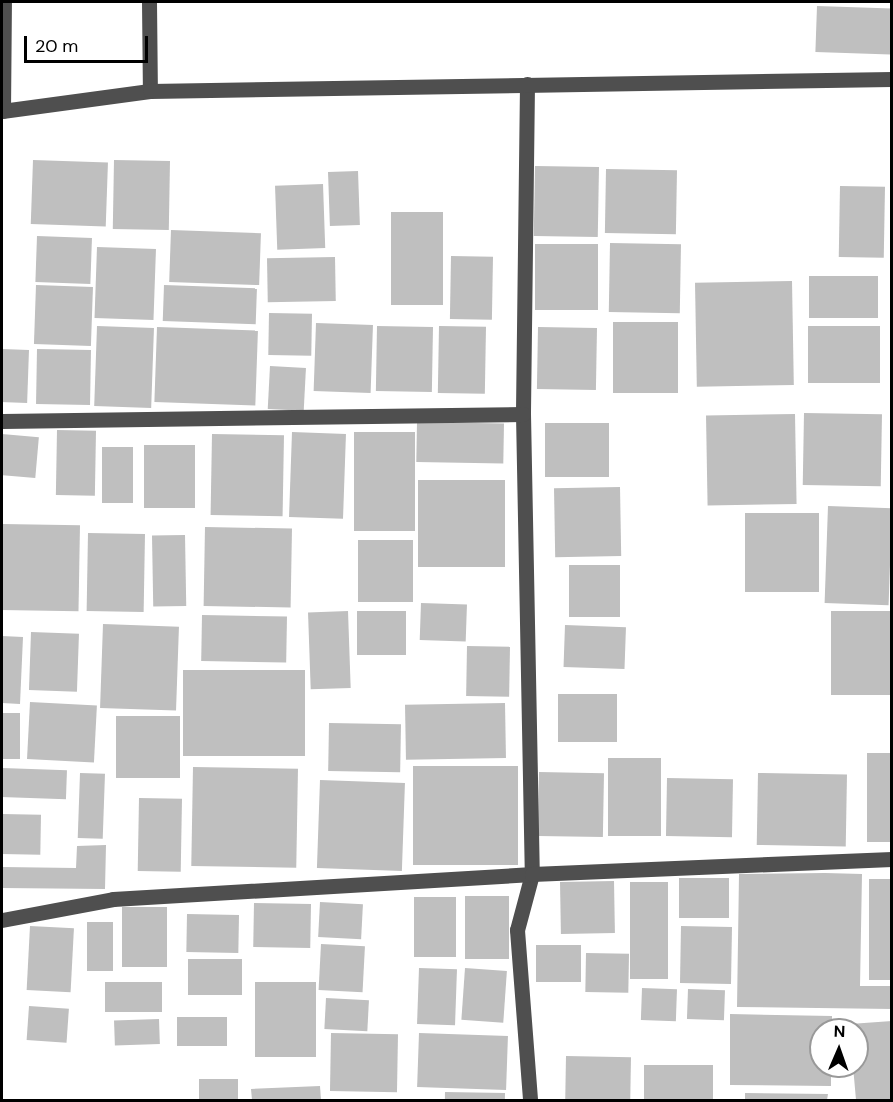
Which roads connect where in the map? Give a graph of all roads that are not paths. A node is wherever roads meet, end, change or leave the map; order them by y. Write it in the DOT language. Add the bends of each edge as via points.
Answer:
graph roads {
  1 [pos="4,2"];
  2 [pos="149,2"];
  3 [pos="891,79"];
  4 [pos="527,84"];
  5 [pos="150,91"];
  6 [pos="2,111"];
  7 [pos="523,414"];
  8 [pos="2,421"];
  9 [pos="891,859"];
  10 [pos="532,874"];
  11 [pos="2,920"];
  12 [pos="530,1101"];
  1 -- 6 [label="street"];
  2 -- 5 [label="street"];
  3 -- 4 [label="street"];
  4 -- 5 [label="street"];
  4 -- 7 [label="street"];
  5 -- 6 [label="street"];
  7 -- 8 [label="street"];
  7 -- 10 [label="street"];
  9 -- 10 [label="street"];
  10 -- 11 [label="street" via="114,899"];
  10 -- 12 [label="street" via="517,930"];
}
